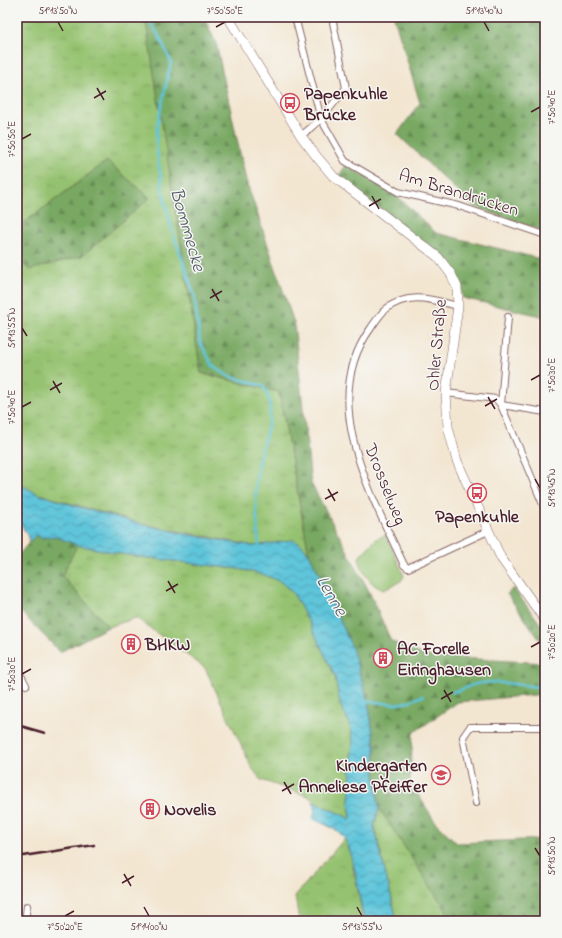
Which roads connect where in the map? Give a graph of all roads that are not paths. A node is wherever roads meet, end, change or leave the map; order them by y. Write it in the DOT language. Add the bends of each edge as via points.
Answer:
graph roads {
  1 [pos="228,17"];
  2 [pos="295,17"];
  3 [pos="332,17"];
  4 [pos="321,119"];
  5 [pos="302,136"];
  6 [pos="545,235"];
  7 [pos="458,306"];
  8 [pos="508,317"];
  9 [pos="446,393"];
  10 [pos="501,405"];
  11 [pos="545,412"];
  12 [pos="545,509"];
  13 [pos="488,531"];
  14 [pos="545,620"];
  15 [pos="17,668"];
  16 [pos="26,685"];
  17 [pos="545,727"];
  18 [pos="476,803"];
  19 [pos="27,906"];
  20 [pos="25,921"];
  1 -- 5 [label="street, Ohler Straße"];
  2 -- 4 [label="street, Am Brandrücken"];
  3 -- 4 [label="street" via="346,88"];
  4 -- 5 [label="street"];
  4 -- 6 [label="street, Am Brandrücken" via="345,161 398,192 459,206"];
  5 -- 7 [label="street, Ohler Straße" via="333,176 438,258 451,274 457,287"];
  7 -- 9 [label="street, Ohler Straße"];
  7 -- 13 [label="street, Drosselweg" via="418,297 401,301 384,310 365,336 352,366 348,400 352,440 367,486 404,565 408,568"];
  8 -- 10 [label="street"];
  9 -- 10 [label="street" via="496,399"];
  9 -- 13 [label="street, Ohler Straße" via="448,427 457,461"];
  10 -- 11 [label="street"];
  10 -- 12 [label="street"];
  13 -- 14 [label="street, Ohler Straße" via="501,558"];
  15 -- 16 [label="street"];
  17 -- 18 [label="street" via="470,727 463,737"];
  19 -- 20 [label="street"];
}
